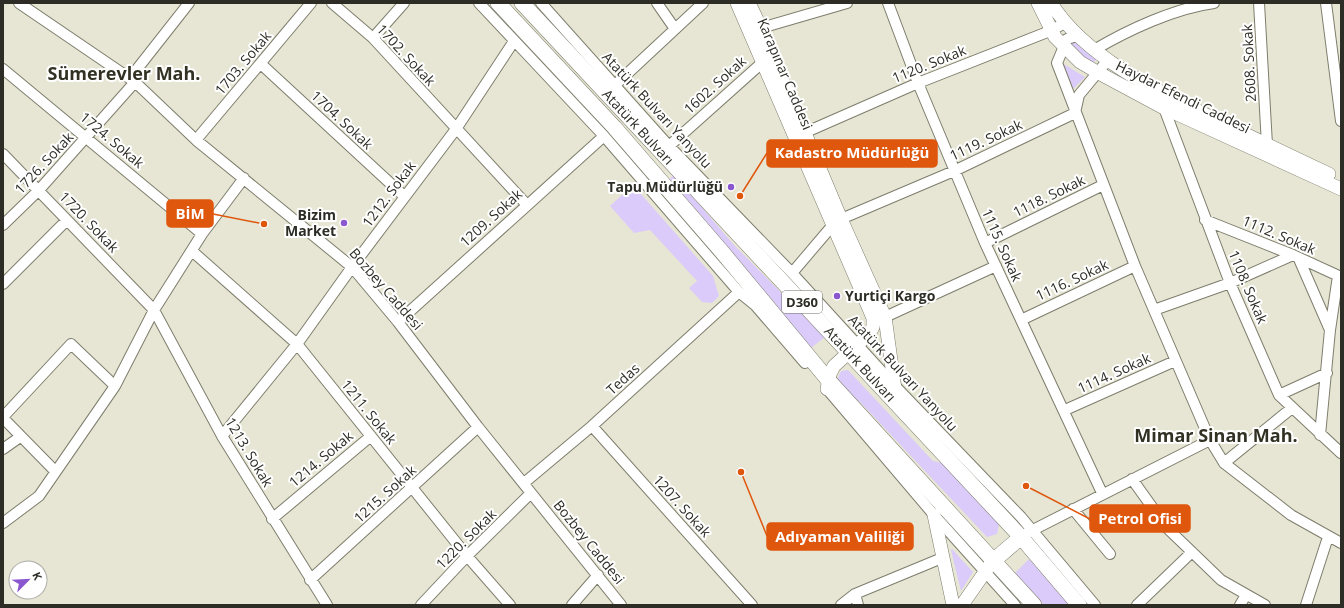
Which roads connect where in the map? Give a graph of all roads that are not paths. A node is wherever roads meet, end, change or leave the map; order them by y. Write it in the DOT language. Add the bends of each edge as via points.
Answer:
graph roads {
  1 [pos="311,3"];
  2 [pos="332,3"];
  3 [pos="404,3"];
  4 [pos="479,3"];
  5 [pos="498,3"];
  6 [pos="522,3"];
  7 [pos="541,3"];
  8 [pos="657,3"];
  9 [pos="703,3"];
  10 [pos="737,3"];
  11 [pos="749,3"];
  12 [pos="847,3"];
  13 [pos="888,3"];
  14 [pos="1038,3"];
  15 [pos="1051,3"];
  16 [pos="1214,3"];
  17 [pos="1259,3"];
  18 [pos="1326,3"];
  19 [pos="22,4"];
  20 [pos="185,4"];
  21 [pos="827,5"];
  22 [pos="1065,23"];
  23 [pos="761,28"];
  24 [pos="675,29"];
  25 [pos="1050,31"];
  26 [pos="1077,36"];
  27 [pos="373,38"];
  28 [pos="514,41"];
  29 [pos="1063,46"];
  30 [pos="1094,50"];
  31 [pos="1108,60"];
  32 [pos="763,62"];
  33 [pos="261,64"];
  34 [pos="3,69"];
  35 [pos="1097,72"];
  36 [pos="133,80"];
  37 [pos="918,83"];
  38 [pos="614,86"];
  39 [pos="1164,108"];
  40 [pos="1076,114"];
  41 [pos="1341,121"];
  42 [pos="456,129"];
  43 [pos="804,133"];
  44 [pos="604,136"];
  45 [pos="87,137"];
  46 [pos="196,140"];
  47 [pos="1267,145"];
  48 [pos="669,146"];
  49 [pos="5,159"];
  50 [pos="954,171"];
  51 [pos="244,178"];
  52 [pos="1341,180"];
  53 [pos="1103,184"];
  54 [pos="1341,189"];
  55 [pos="39,190"];
  56 [pos="404,196"];
  57 [pos="527,205"];
  58 [pos="67,220"];
  59 [pos="1205,220"];
  60 [pos="837,223"];
  61 [pos="3,225"];
  62 [pos="202,234"];
  63 [pos="986,243"];
  64 [pos="192,251"];
  65 [pos="1296,257"];
  66 [pos="996,266"];
  67 [pos="1135,266"];
  68 [pos="352,267"];
  69 [pos="792,273"];
  70 [pos="1340,277"];
  71 [pos="1230,283"];
  72 [pos="3,284"];
  73 [pos="739,292"];
  74 [pos="154,310"];
  75 [pos="1154,310"];
  76 [pos="885,317"];
  77 [pos="1021,320"];
  78 [pos="398,322"];
  79 [pos="1330,330"];
  80 [pos="297,344"];
  81 [pos="853,349"];
  82 [pos="1175,361"];
  83 [pos="1327,373"];
  84 [pos="828,385"];
  85 [pos="115,386"];
  86 [pos="895,386"];
  87 [pos="1279,394"];
  88 [pos="897,404"];
  89 [pos="1292,408"];
  90 [pos="1065,410"];
  91 [pos="3,417"];
  92 [pos="592,426"];
  93 [pos="478,427"];
  94 [pos="1320,434"];
  95 [pos="222,436"];
  96 [pos="370,436"];
  97 [pos="20,437"];
  98 [pos="1210,440"];
  99 [pos="3,448"];
  100 [pos="1341,453"];
  101 [pos="1224,463"];
  102 [pos="55,471"];
  103 [pos="1132,479"];
  104 [pos="524,483"];
  105 [pos="412,489"];
  106 [pos="532,493"];
  107 [pos="1102,494"];
  108 [pos="1073,509"];
  109 [pos="934,515"];
  110 [pos="272,519"];
  111 [pos="3,523"];
  112 [pos="1026,533"];
  113 [pos="1328,537"];
  114 [pos="1341,543"];
  115 [pos="1192,552"];
  116 [pos="1110,554"];
  117 [pos="467,556"];
  118 [pos="942,558"];
  119 [pos="988,567"];
  120 [pos="598,575"];
  121 [pos="310,580"];
  122 [pos="855,594"];
  123 [pos="1246,595"];
  124 [pos="327,605"];
  125 [pos="421,605"];
  126 [pos="510,605"];
  127 [pos="572,605"];
  128 [pos="621,605"];
  129 [pos="752,605"];
  130 [pos="841,605"];
  131 [pos="858,605"];
  132 [pos="953,605"];
  133 [pos="962,605"];
  134 [pos="1015,605"];
  135 [pos="1034,605"];
  136 [pos="1079,605"];
  137 [pos="1095,605"];
  138 [pos="1136,605"];
  139 [pos="1240,605"];
  140 [pos="1265,605"];
  141 [pos="1306,605"];
  1 -- 33 [label="street, 1703. Sokak"];
  2 -- 27 [label="street, 1702. Sokak"];
  3 -- 27 [label="street"];
  4 -- 28 [label="street"];
  5 -- 84 [label="highway, Atatürk Bulvarı / D360" via="614,127 723,253"];
  6 -- 81 [label="highway, Atatürk Bulvarı / D360"];
  7 -- 38 [label="street, Atatürk Bulvarı Yanyolu"];
  8 -- 24 [label="street"];
  9 -- 24 [label="street"];
  10 -- 32 [label="main road, Karapınar Caddesi"];
  11 -- 23 [label="main road, Karapınar Caddesi"];
  12 -- 21 [label="street"];
  13 -- 37 [label="street, 1115. Sokak"];
  14 -- 25 [label="main road, Haydar Efendi Caddesi"];
  15 -- 22 [label="main road, Haydar Efendi Caddesi"];
  16 -- 30 [label="street" via="1165,16 1110,40"];
  17 -- 47 [label="street, 2608. Sokak"];
  18 -- 41 [label="street"];
  19 -- 36 [label="street, Bozbey Caddesi"];
  20 -- 36 [label="street, 1726. Sokak"];
  21 -- 23 [label="street"];
  22 -- 25 [label="street, 1120. Sokak"];
  22 -- 26 [label="main road, Haydar Efendi Caddesi"];
  23 -- 43 [label="main road, Karapınar Caddesi"];
  24 -- 38 [label="street"];
  25 -- 29 [label="main road, Haydar Efendi Caddesi"];
  25 -- 37 [label="street, 1120. Sokak"];
  26 -- 29 [label="street" via="1067,39"];
  26 -- 30 [label="main road, Haydar Efendi Caddesi"];
  27 -- 42 [label="street, 1702. Sokak"];
  28 -- 42 [label="street, 1212. Sokak"];
  28 -- 44 [label="street"];
  29 -- 35 [label="main road, Haydar Efendi Caddesi" via="1080,62"];
  29 -- 40 [label="street" via="1057,63"];
  30 -- 31 [label="main road, Haydar Efendi Caddesi"];
  31 -- 35 [label="street"];
  31 -- 47 [label="main road, Haydar Efendi Caddesi" via="1172,98"];
  32 -- 48 [label="street, 1602. Sokak"];
  32 -- 60 [label="main road, Karapınar Caddesi"];
  33 -- 46 [label="street, 1703. Sokak"];
  33 -- 56 [label="street, 1704. Sokak"];
  34 -- 45 [label="street, 1724. Sokak"];
  35 -- 39 [label="main road, Haydar Efendi Caddesi"];
  35 -- 40 [label="street" via="1079,95"];
  36 -- 45 [label="street, 1726. Sokak"];
  36 -- 46 [label="street, Bozbey Caddesi"];
  37 -- 43 [label="street, 1120. Sokak"];
  37 -- 50 [label="street, 1115. Sokak"];
  38 -- 48 [label="street, Atatürk Bulvarı Yanyolu"];
  39 -- 54 [label="main road, Haydar Efendi Caddesi"];
  39 -- 59 [label="street, 1108. Sokak"];
  40 -- 50 [label="street, 1119. Sokak"];
  40 -- 53 [label="street"];
  42 -- 56 [label="street, 1212. Sokak"];
  42 -- 57 [label="street, 1702. Sokak"];
  43 -- 60 [label="main road, Karapınar Caddesi"];
  44 -- 57 [label="street, 1209. Sokak"];
  44 -- 73 [label="street"];
  45 -- 55 [label="street, 1726. Sokak"];
  45 -- 62 [label="street, 1724. Sokak"];
  46 -- 51 [label="street, Bozbey Caddesi"];
  47 -- 52 [label="main road, Haydar Efendi Caddesi"];
  48 -- 69 [label="street, Atatürk Bulvarı Yanyolu"];
  49 -- 55 [label="street, 1720. Sokak"];
  50 -- 60 [label="street, 1119. Sokak"];
  50 -- 63 [label="street, 1115. Sokak"];
  51 -- 62 [label="street"];
  51 -- 68 [label="street, Bozbey Caddesi"];
  53 -- 63 [label="street, 1118. Sokak"];
  53 -- 67 [label="street"];
  55 -- 58 [label="street, 1720. Sokak"];
  55 -- 61 [label="street, 1726. Sokak"];
  56 -- 68 [label="street, 1212. Sokak"];
  57 -- 78 [label="street, 1209. Sokak"];
  58 -- 72 [label="street"];
  58 -- 74 [label="street, 1720. Sokak"];
  59 -- 65 [label="street, 1112. Sokak"];
  59 -- 71 [label="street, 1108. Sokak"];
  60 -- 69 [label="street"];
  60 -- 76 [label="main road, Karapınar Caddesi"];
  60 -- 81 [label="main road, Karapınar Caddesi" via="874,318 870,333"];
  62 -- 64 [label="street"];
  63 -- 66 [label="street, 1115. Sokak"];
  64 -- 74 [label="street"];
  64 -- 80 [label="street, 1211. Sokak"];
  65 -- 70 [label="street, 1112. Sokak"];
  65 -- 71 [label="street"];
  65 -- 79 [label="street"];
  66 -- 76 [label="street"];
  66 -- 77 [label="street, 1115. Sokak"];
  67 -- 75 [label="street"];
  67 -- 77 [label="street, 1116. Sokak"];
  68 -- 78 [label="street, Bozbey Caddesi"];
  68 -- 80 [label="street, 1212. Sokak"];
  69 -- 81 [label="street, Atatürk Bulvarı Yanyolu"];
  70 -- 79 [label="street"];
  71 -- 75 [label="street"];
  71 -- 87 [label="street, 1108. Sokak"];
  73 -- 84 [label="street" via="755,305"];
  73 -- 92 [label="street, Tedas"];
  74 -- 85 [label="street"];
  74 -- 95 [label="street, 1213. Sokak"];
  75 -- 82 [label="street"];
  76 -- 86 [label="main road, Karapınar Caddesi"];
  77 -- 90 [label="street, 1115. Sokak"];
  78 -- 93 [label="street, Bozbey Caddesi"];
  79 -- 83 [label="street"];
  80 -- 95 [label="street, 1212. Sokak"];
  80 -- 96 [label="street, 1211. Sokak"];
  81 -- 84 [label="main road, Karapınar Caddesi" via="834,366"];
  81 -- 86 [label="street, Atatürk Bulvarı Yanyolu"];
  81 -- 88 [label="highway, Atatürk Bulvarı / D360"];
  82 -- 90 [label="street, 1114. Sokak"];
  82 -- 98 [label="street"];
  83 -- 87 [label="street"];
  83 -- 94 [label="street"];
  84 -- 109 [label="street"];
  84 -- 119 [label="highway, Atatürk Bulvarı / D360"];
  85 -- 91 [label="street" via="71,344"];
  85 -- 102 [label="street"];
  86 -- 88 [label="main road, Karapınar Caddesi"];
  86 -- 112 [label="street, Atatürk Bulvarı Yanyolu"];
  87 -- 89 [label="street, 1108. Sokak"];
  88 -- 112 [label="highway, Atatürk Bulvarı / D360"];
  89 -- 94 [label="street, 1108. Sokak"];
  89 -- 101 [label="street"];
  90 -- 107 [label="street, 1115. Sokak"];
  91 -- 97 [label="street"];
  92 -- 104 [label="street, Tedas"];
  92 -- 129 [label="street, 1207. Sokak"];
  93 -- 104 [label="street, Bozbey Caddesi"];
  93 -- 105 [label="street, 1215. Sokak"];
  94 -- 100 [label="street, 1108. Sokak"];
  95 -- 110 [label="street, 1213. Sokak"];
  96 -- 105 [label="street, 1211. Sokak"];
  96 -- 110 [label="street, 1214. Sokak"];
  97 -- 99 [label="street"];
  97 -- 102 [label="street"];
  98 -- 101 [label="street"];
  98 -- 103 [label="street"];
  101 -- 113 [label="street" via="1291,515"];
  102 -- 111 [label="street" via="39,496"];
  103 -- 107 [label="street"];
  103 -- 115 [label="street" via="1167,528"];
  104 -- 106 [label="street, Bozbey Caddesi"];
  105 -- 117 [label="street, 1211. Sokak"];
  105 -- 121 [label="street, 1215. Sokak"];
  106 -- 117 [label="street, 1220. Sokak"];
  106 -- 120 [label="street, Bozbey Caddesi"];
  107 -- 108 [label="street"];
  108 -- 112 [label="street"];
  108 -- 116 [label="street"];
  109 -- 118 [label="main road"];
  109 -- 119 [label="street"];
  110 -- 121 [label="street, 1213. Sokak"];
  112 -- 119 [label="highway"];
  112 -- 136 [label="highway, Atatürk Bulvarı / D360"];
  112 -- 137 [label="street, Atatürk Bulvarı Yanyolu"];
  113 -- 114 [label="street"];
  113 -- 141 [label="street"];
  115 -- 123 [label="street" via="1221,580"];
  115 -- 138 [label="street"];
  117 -- 125 [label="street, 1220. Sokak"];
  117 -- 126 [label="street, 1211. Sokak"];
  118 -- 122 [label="street"];
  118 -- 132 [label="main road"];
  119 -- 133 [label="main road"];
  119 -- 134 [label="street"];
  119 -- 135 [label="highway, Atatürk Bulvarı / D360"];
  120 -- 127 [label="street"];
  120 -- 128 [label="street, Bozbey Caddesi"];
  121 -- 124 [label="street, 1213. Sokak"];
  122 -- 130 [label="street"];
  122 -- 131 [label="street"];
  123 -- 139 [label="street"];
  123 -- 140 [label="street"];
}
